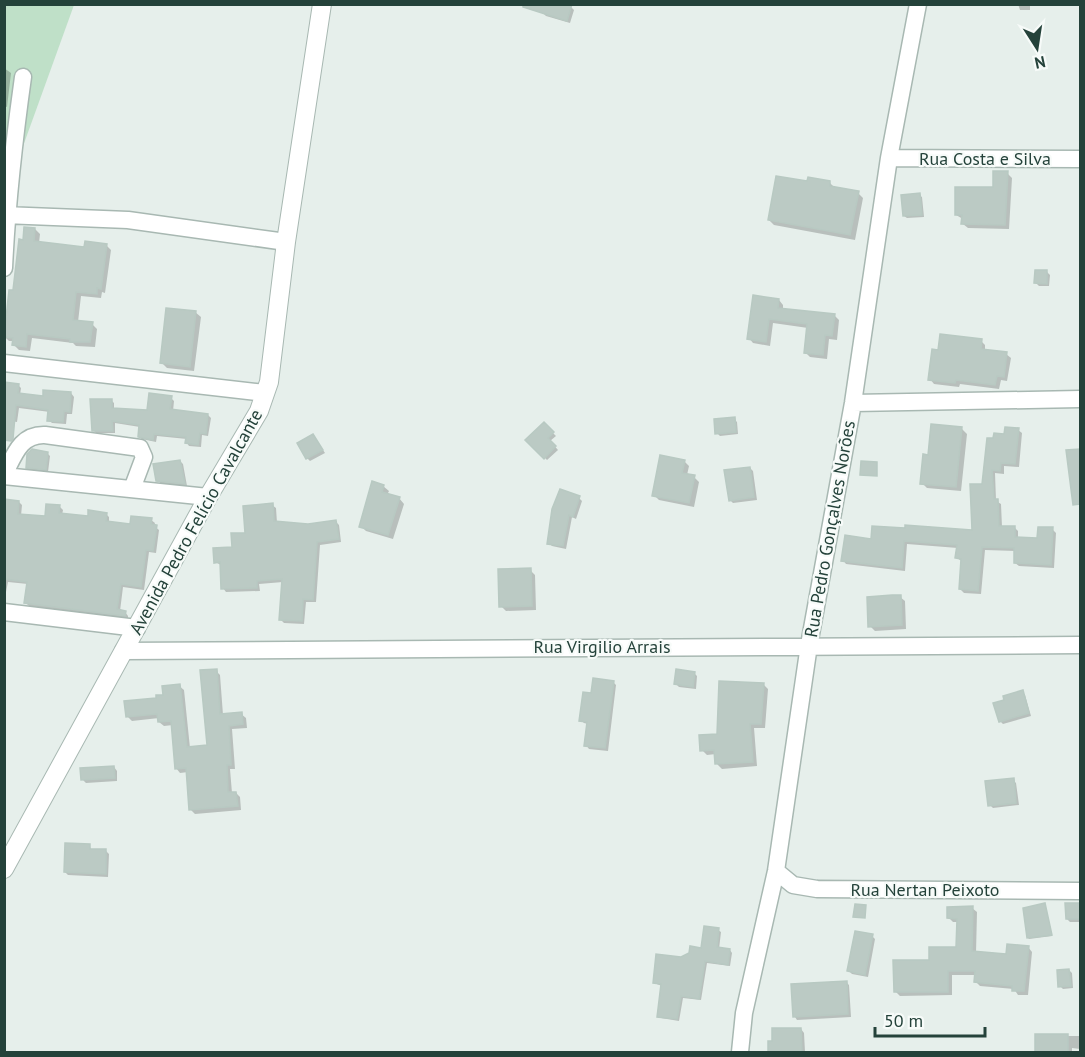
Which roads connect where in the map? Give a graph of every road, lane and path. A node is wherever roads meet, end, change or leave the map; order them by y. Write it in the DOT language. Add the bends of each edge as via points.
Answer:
graph roads {
  1 [pos="322,4"];
  2 [pos="918,4"];
  3 [pos="23,77"];
  4 [pos="10,130"];
  5 [pos="889,158"];
  6 [pos="1080,159"];
  7 [pos="6,215"];
  8 [pos="286,242"];
  9 [pos="4,268"];
  10 [pos="4,363"];
  11 [pos="265,393"];
  12 [pos="1080,399"];
  13 [pos="853,403"];
  14 [pos="4,476"];
  15 [pos="132,489"];
  16 [pos="208,497"];
  17 [pos="4,612"];
  18 [pos="137,628"];
  19 [pos="809,645"];
  20 [pos="1080,645"];
  21 [pos="123,651"];
  22 [pos="4,869"];
  23 [pos="776,871"];
  24 [pos="1080,891"];
  25 [pos="740,1053"];
  1 -- 8 [label="street, Avenida Pedro Felício Cavalcante"];
  2 -- 5 [label="street, Rua Pedro Gonçalves Norões"];
  3 -- 4 [label="street"];
  4 -- 7 [label="street"];
  5 -- 6 [label="street, Rua Costa e Silva"];
  5 -- 13 [label="street, Rua Pedro Gonçalves Norões"];
  7 -- 8 [label="street" via="128,220"];
  7 -- 9 [label="street"];
  8 -- 11 [label="street, Avenida Pedro Felício Cavalcante"];
  10 -- 11 [label="street"];
  11 -- 16 [label="street, Avenida Pedro Felício Cavalcante" via="259,411"];
  12 -- 13 [label="street"];
  13 -- 19 [label="street, Rua Pedro Gonçalves Norões"];
  14 -- 15 [label="street"];
  14 -- 15 [label="street" via="22,442 45,435 140,448 144,457"];
  15 -- 16 [label="street"];
  16 -- 18 [label="street, Avenida Pedro Felício Cavalcante"];
  17 -- 18 [label="street"];
  18 -- 21 [label="street, Avenida Pedro Felício Cavalcante"];
  19 -- 20 [label="street, Rua Virgilio Arrais"];
  19 -- 21 [label="street, Rua Virgilio Arrais"];
  19 -- 23 [label="street, Rua Pedro Gonçalves Norões"];
  21 -- 22 [label="street, Avenida Pedro Felício Cavalcante"];
  23 -- 24 [label="street, Rua Nertan Peixoto" via="793,885 817,889"];
  23 -- 25 [label="street, Rua Pedro Gonçalves Norões" via="744,1013"];
}
